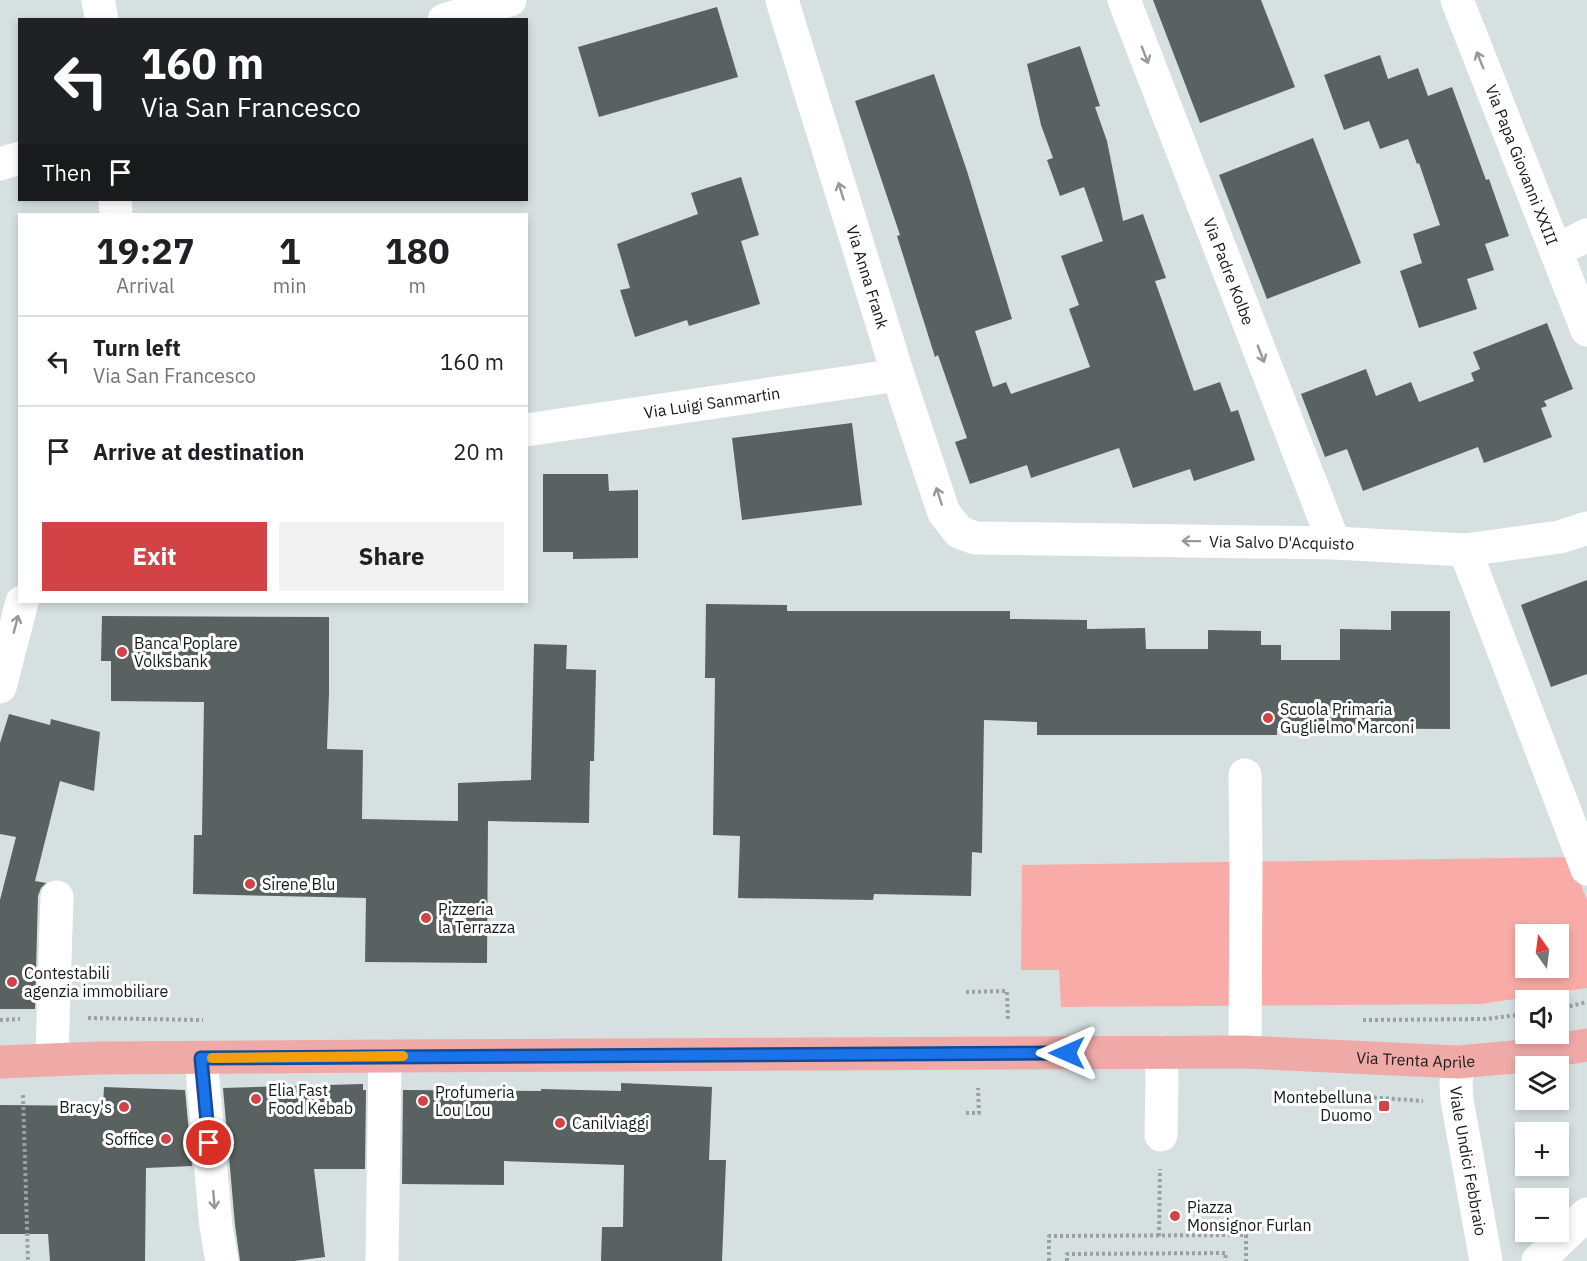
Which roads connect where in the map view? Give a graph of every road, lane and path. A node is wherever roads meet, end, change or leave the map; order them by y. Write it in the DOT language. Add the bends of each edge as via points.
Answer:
graph roads {
  1 [pos="98,0"];
  2 [pos="510,0"];
  3 [pos="782,0"];
  4 [pos="1124,0"];
  5 [pos="1457,0"];
  6 [pos="102,18"];
  7 [pos="451,18"];
  8 [pos="18,159"];
  9 [pos="0,164"];
  10 [pos="1587,236"];
  11 [pos="1556,251"];
  12 [pos="1584,310"];
  13 [pos="898,375"];
  14 [pos="528,430"];
  15 [pos="1587,528"];
  16 [pos="975,538"];
  17 [pos="1334,543"];
  18 [pos="1465,550"];
  19 [pos="22,603"];
  20 [pos="0,687"];
  21 [pos="1245,775"];
  22 [pos="1587,869"];
  23 [pos="57,897"];
  24 [pos="966,992"];
  25 [pos="1587,1002"];
  26 [pos="1569,1006"];
  27 [pos="1009,1024"];
  28 [pos="1587,1046"];
  29 [pos="0,1047"];
  30 [pos="1161,1052"];
  31 [pos="1245,1052"];
  32 [pos="52,1053"];
  33 [pos="385,1056"];
  34 [pos="99,1058"];
  35 [pos="201,1058"];
  36 [pos="0,1062"];
  37 [pos="1458,1062"];
  38 [pos="978,1081"];
  39 [pos="23,1090"];
  40 [pos="966,1113"];
  41 [pos="1161,1135"];
  42 [pos="1587,1214"];
  43 [pos="1160,1236"];
  44 [pos="28,1261"];
  45 [pos="222,1261"];
  46 [pos="382,1261"];
  47 [pos="1049,1261"];
  48 [pos="1067,1261"];
  49 [pos="1225,1261"];
  50 [pos="1246,1261"];
  51 [pos="1486,1261"];
  52 [pos="1538,1261"];
  1 -- 6 [label="street"];
  2 -- 7 [label="street"];
  13 -- 3 [label="street, Via Anna Frank, one-way"];
  4 -- 17 [label="street, Via Padre Kolbe, one-way"];
  11 -- 5 [label="street, Via Papa Giovanni XXIII, one-way"];
  8 -- 9 [label="street"];
  10 -- 11 [label="street"];
  11 -- 12 [label="street, Via Papa Giovanni XXIII"];
  13 -- 14 [label="street, Via Luigi Sanmartin"];
  16 -- 13 [label="street, Via Anna Frank, one-way" via="959,531 944,513"];
  15 -- 18 [label="street, Via Salvo D'Acquisto" via="1560,537"];
  17 -- 16 [label="street, Via Salvo D'Acquisto, one-way"];
  17 -- 18 [label="street, Via Salvo D'Acquisto"];
  18 -- 22 [label="street"];
  20 -- 19 [label="street, one-way"];
  21 -- 31 [label="street"];
  23 -- 32 [label="street"];
  24 -- 27 [label="path" via="1007,991"];
  25 -- 26 [label="path"];
  28 -- 37 [label="main road, Via Trenta Aprile"];
  29 -- 32 [label="main road"];
  30 -- 31 [label="main road, Via Trenta Aprile"];
  30 -- 33 [label="main road, Via Trenta Aprile"];
  30 -- 41 [label="street"];
  31 -- 37 [label="main road, Via Trenta Aprile"];
  32 -- 34 [label="main road"];
  33 -- 35 [label="main road, Via Trenta Aprile"];
  33 -- 46 [label="street"];
  34 -- 35 [label="main road, Via Trenta Aprile"];
  34 -- 36 [label="main road"];
  35 -- 45 [label="street, one-way"];
  37 -- 51 [label="street, Viale Undici Febbraio" via="1457,1100"];
  38 -- 40 [label="path" via="979,1113"];
  39 -- 44 [label="path"];
  41 -- 43 [label="path"];
  42 -- 52 [label="street"];
  43 -- 47 [label="path" via="1048,1236"];
  43 -- 50 [label="path" via="1246,1235"];
  48 -- 49 [label="path" via="1067,1254 1226,1253"];
}
